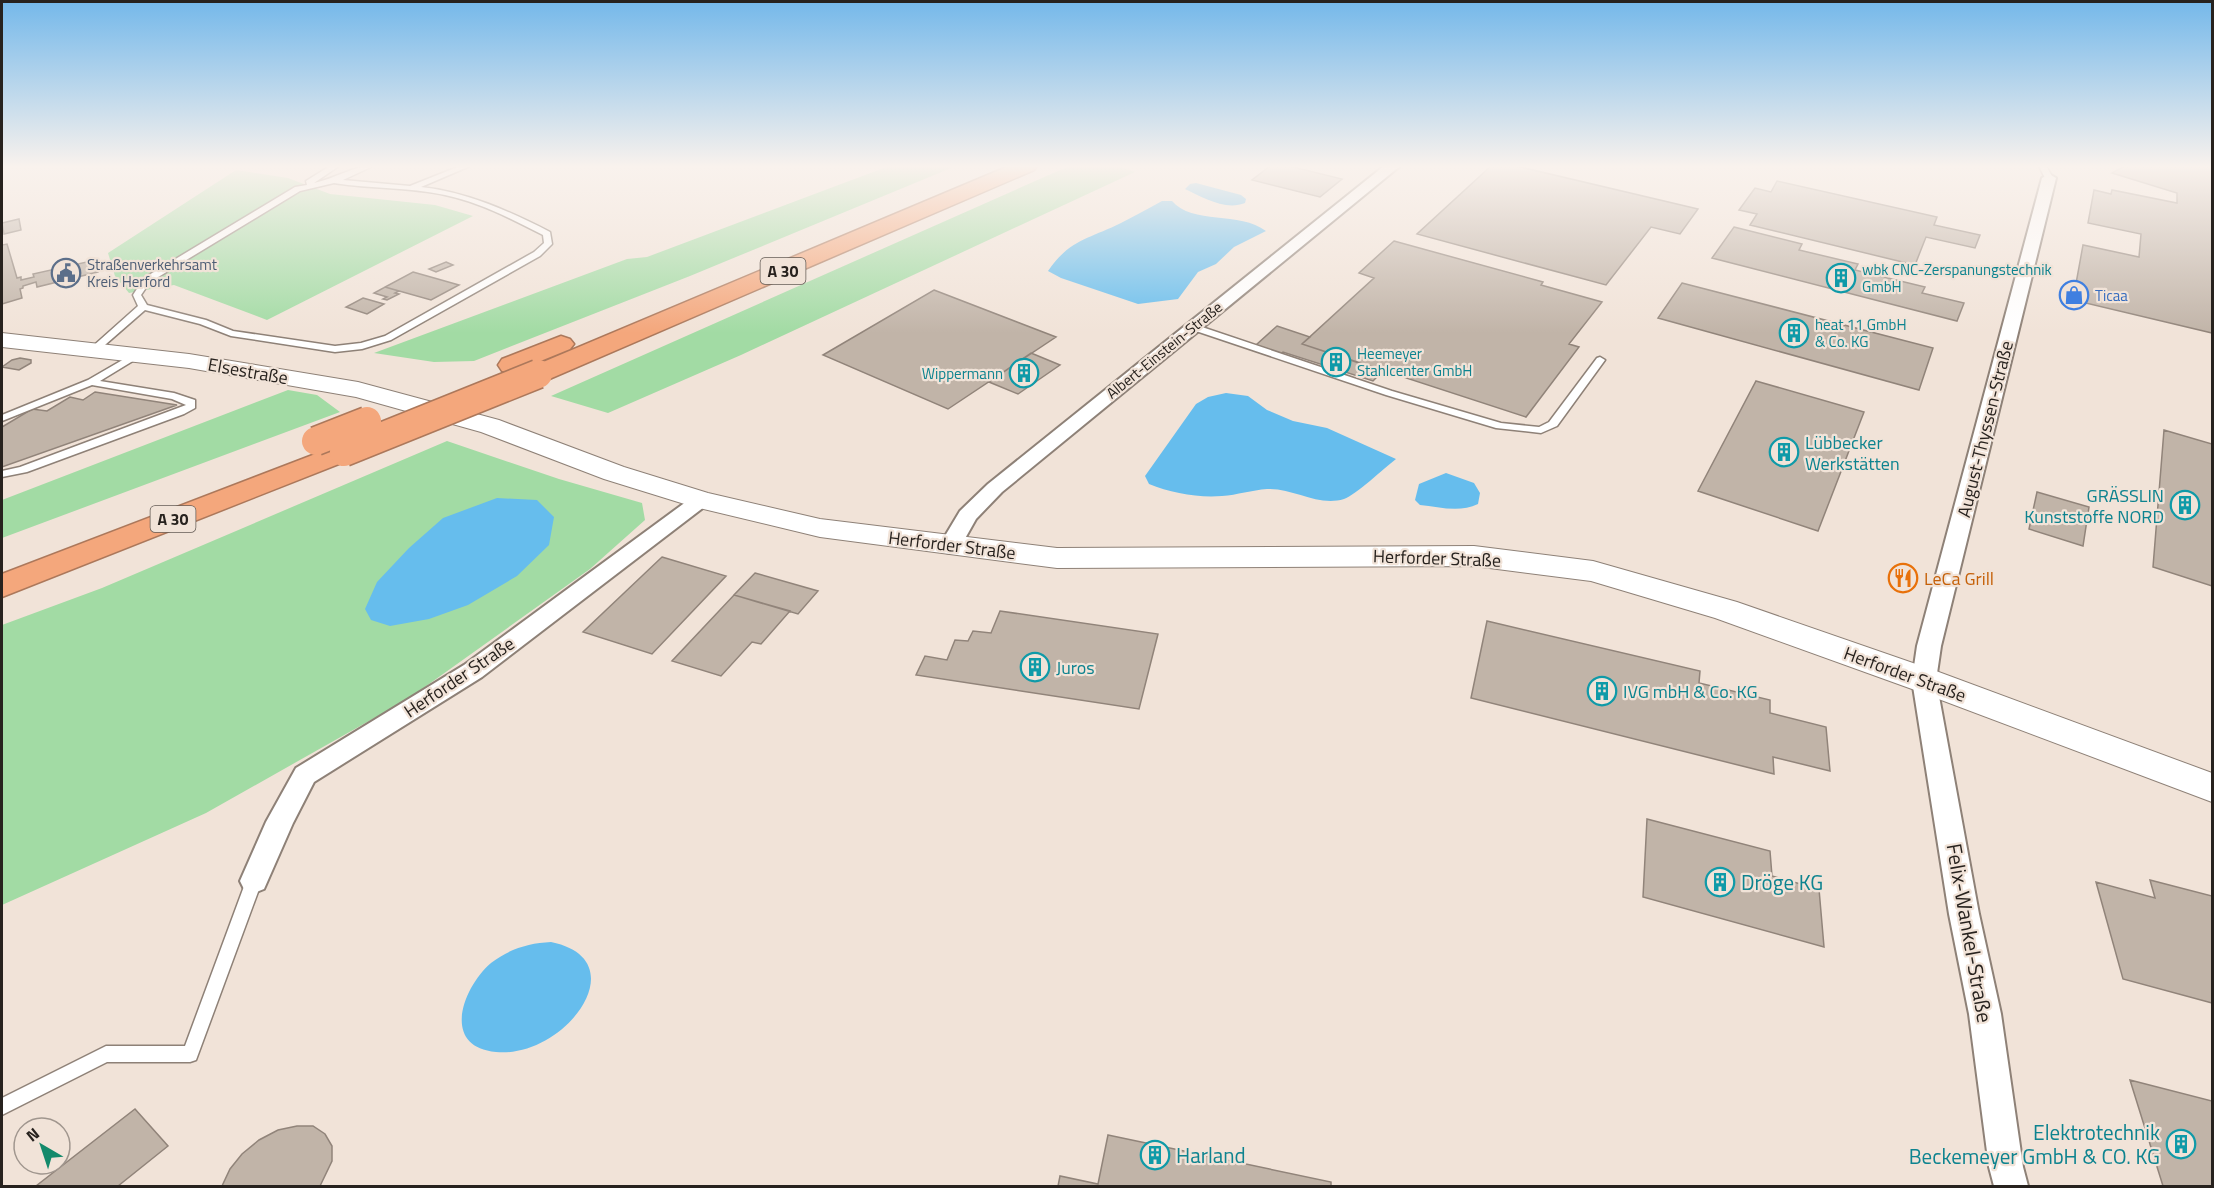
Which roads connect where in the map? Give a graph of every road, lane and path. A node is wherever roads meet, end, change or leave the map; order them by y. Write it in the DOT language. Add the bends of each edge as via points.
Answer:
graph roads {
  1 [pos="244,221"];
  2 [pos="523,221"];
  3 [pos="862,221"];
  4 [pos="897,221"];
  5 [pos="1323,221"];
  6 [pos="2033,221"];
  7 [pos="143,307"];
  8 [pos="1192,327"];
  9 [pos="2,340"];
  10 [pos="95,349"];
  11 [pos="138,354"];
  12 [pos="1600,360"];
  13 [pos="91,382"];
  14 [pos="2,418"];
  15 [pos="490,426"];
  16 [pos="330,447"];
  17 [pos="2,474"];
  18 [pos="701,501"];
  19 [pos="950,546"];
  20 [pos="2,561"];
  21 [pos="2,586"];
  22 [pos="1924,680"];
  23 [pos="2212,788"];
  24 [pos="254,881"];
  25 [pos="2,1107"];
  26 [pos="2011,1186"];
  1 -- 7 [label="lane" via="147,280 137,295"];
  2 -- 7 [label="lane" via="547,234 548,244 537,254 388,338 362,346 335,350 231,333"];
  3 -- 16 [label="highway, A 30, bridge" via="511,365"];
  4 -- 16 [label="highway, A 30, bridge" via="538,374"];
  5 -- 8 [label="street, Albert-Einstein-Straße"];
  6 -- 22 [label="street, August-Thyssen-Straße"];
  7 -- 10 [label="lane"];
  8 -- 12 [label="lane" via="1389,393 1524,430 1542,430 1553,424"];
  8 -- 19 [label="street, Albert-Einstein-Straße" via="995,488 967,516"];
  9 -- 10 [label="street, Elsestraße"];
  10 -- 11 [label="street, Elsestraße"];
  11 -- 13 [label="lane"];
  11 -- 15 [label="street, Elsestraße" via="358,390"];
  13 -- 14 [label="lane"];
  13 -- 17 [label="lane" via="191,402 180,412 23,470"];
  15 -- 18 [label="street, Herforder Straße"];
  16 -- 20 [label="highway, A 30"];
  16 -- 21 [label="highway, A 30"];
  18 -- 19 [label="street, Herforder Straße" via="820,528"];
  18 -- 24 [label="street, Herforder Straße" via="473,671 305,775"];
  19 -- 22 [label="street, Herforder Straße" via="1058,558 1474,556 1593,571 1726,610"];
  22 -- 23 [label="street, Herforder Straße"];
  22 -- 26 [label="street, Felix-Wankel-Straße" via="1985,1014"];
  24 -- 25 [label="lane" via="190,1054 105,1054"];
}
